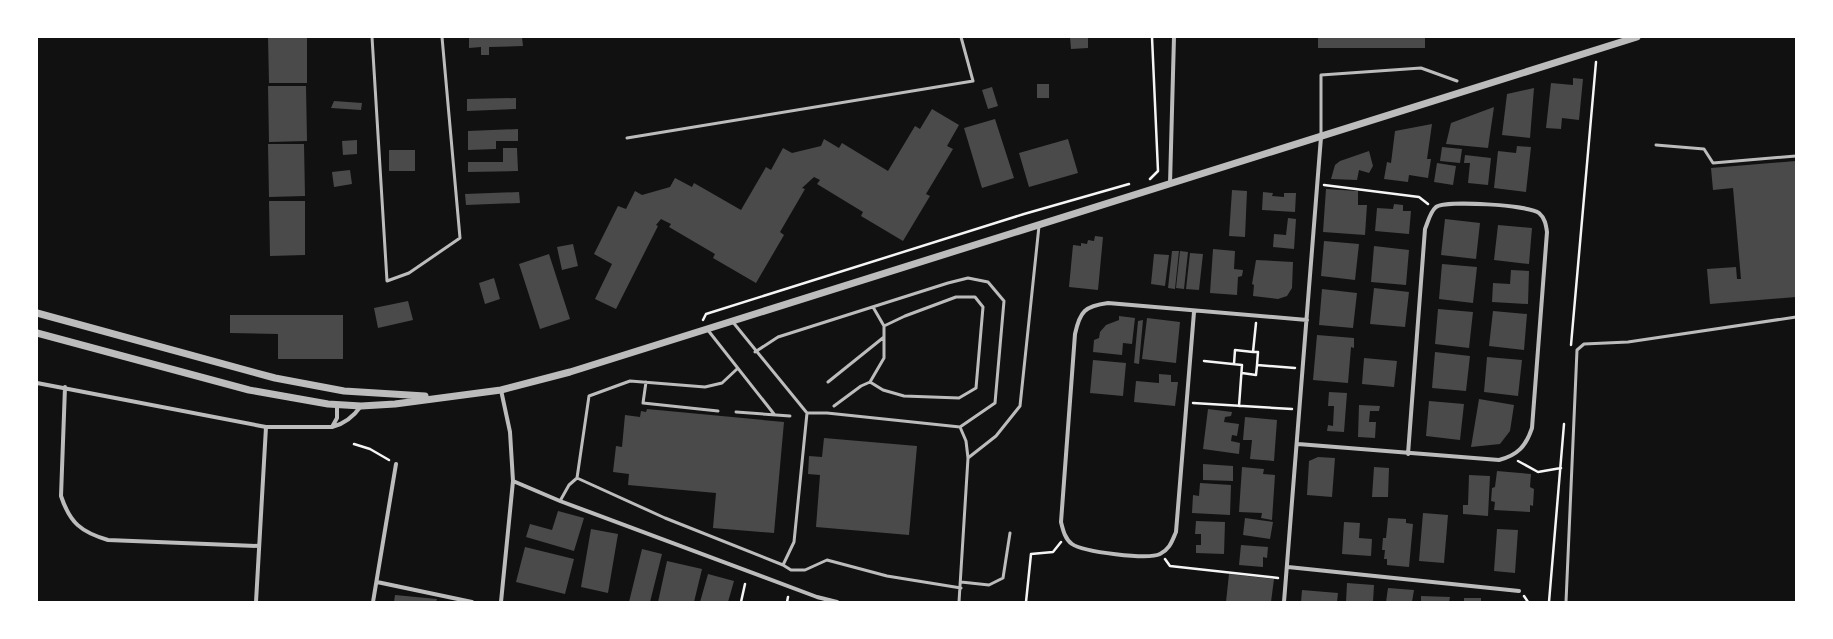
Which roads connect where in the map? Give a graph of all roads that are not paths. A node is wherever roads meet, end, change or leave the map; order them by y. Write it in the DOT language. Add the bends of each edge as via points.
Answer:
graph roads {
  1 [pos="372,37"];
  2 [pos="442,37"];
  3 [pos="961,37"];
  4 [pos="1174,37"];
  5 [pos="1637,37"];
  6 [pos="1457,81"];
  7 [pos="627,138"];
  8 [pos="1321,138"];
  9 [pos="1656,145"];
  10 [pos="1796,156"];
  11 [pos="1170,184"];
  12 [pos="1039,226"];
  13 [pos="873,307"];
  14 [pos="1194,312"];
  15 [pos="37,313"];
  16 [pos="1796,317"];
  17 [pos="1307,320"];
  18 [pos="732,321"];
  19 [pos="884,326"];
  20 [pos="707,329"];
  21 [pos="37,333"];
  22 [pos="884,337"];
  23 [pos="755,352"];
  24 [pos="737,369"];
  25 [pos="646,382"];
  26 [pos="828,382"];
  27 [pos="870,382"];
  28 [pos="37,383"];
  29 [pos="64,387"];
  30 [pos="501,390"];
  31 [pos="439,397"];
  32 [pos="338,404"];
  33 [pos="361,406"];
  34 [pos="834,406"];
  35 [pos="718,411"];
  36 [pos="736,412"];
  37 [pos="807,413"];
  38 [pos="774,414"];
  39 [pos="790,416"];
  40 [pos="266,427"];
  41 [pos="332,427"];
  42 [pos="960,427"];
  43 [pos="1298,444"];
  44 [pos="1408,454"];
  45 [pos="968,458"];
  46 [pos="396,464"];
  47 [pos="577,478"];
  48 [pos="513,481"];
  49 [pos="560,501"];
  50 [pos="1010,533"];
  51 [pos="259,546"];
  52 [pos="784,565"];
  53 [pos="1288,567"];
  54 [pos="377,582"];
  55 [pos="961,582"];
  56 [pos="961,588"];
  57 [pos="1519,591"];
  58 [pos="256,602"];
  59 [pos="373,602"];
  60 [pos="472,602"];
  61 [pos="501,602"];
  62 [pos="838,602"];
  63 [pos="959,602"];
  64 [pos="1284,602"];
  65 [pos="1566,602"];
  1 -- 2 [label="lane" via="387,280 409,273 460,238"];
  3 -- 7 [label="lane" via="973,81"];
  4 -- 11 [label="street"];
  5 -- 8 [label="street"];
  6 -- 8 [label="lane" via="1421,68 1321,75"];
  8 -- 11 [label="street"];
  8 -- 17 [label="street"];
  9 -- 10 [label="lane" via="1704,149 1713,162"];
  11 -- 12 [label="street"];
  12 -- 18 [label="street"];
  12 -- 45 [label="lane" via="1020,406 996,436"];
  13 -- 19 [label="lane"];
  13 -- 23 [label="lane" via="778,337"];
  13 -- 42 [label="lane" via="968,278 988,282 1004,301 995,403"];
  14 -- 14 [label="street" via="1176,532 1170,546 1160,554 1149,557 1084,550 1065,537 1061,522 1078,320 1084,311 1093,305 1108,303"];
  14 -- 17 [label="street"];
  15 -- 31 [label="street" via="275,378 344,391"];
  16 -- 65 [label="lane" via="1628,342 1584,344 1577,350"];
  17 -- 43 [label="street"];
  18 -- 20 [label="street"];
  18 -- 23 [label="lane"];
  19 -- 22 [label="lane"];
  19 -- 27 [label="lane" via="956,298 975,297 983,307 976,388 959,398 904,396 883,390"];
  20 -- 24 [label="lane"];
  20 -- 30 [label="street" via="570,372"];
  21 -- 32 [label="street" via="249,390 311,402"];
  22 -- 26 [label="lane"];
  22 -- 27 [label="lane" via="884,358"];
  23 -- 37 [label="lane"];
  24 -- 25 [label="lane" via="722,383 705,387"];
  24 -- 38 [label="lane"];
  25 -- 35 [label="lane" via="643,403"];
  25 -- 47 [label="lane" via="630,381 589,396"];
  27 -- 34 [label="lane"];
  28 -- 29 [label="street"];
  29 -- 40 [label="street"];
  29 -- 51 [label="street" via="61,496 66,511 77,526 92,536 108,540"];
  30 -- 31 [label="street"];
  30 -- 48 [label="street" via="510,432"];
  31 -- 33 [label="street"];
  32 -- 33 [label="street"];
  32 -- 41 [label="street" via="338,418"];
  33 -- 41 [label="street" via="352,416"];
  36 -- 38 [label="lane"];
  37 -- 42 [label="lane"];
  37 -- 52 [label="lane" via="794,542"];
  38 -- 39 [label="lane"];
  40 -- 41 [label="street"];
  40 -- 51 [label="street"];
  42 -- 45 [label="lane" via="966,441"];
  43 -- 44 [label="street"];
  43 -- 53 [label="street"];
  44 -- 44 [label="street" via="1425,229 1429,218 1435,209 1444,204 1457,203 1521,208 1539,213 1545,221 1547,232 1532,428 1522,449 1511,457 1499,460"];
  45 -- 55 [label="lane"];
  46 -- 54 [label="street"];
  47 -- 49 [label="lane" via="569,485"];
  47 -- 52 [label="lane" via="665,518"];
  48 -- 49 [label="street"];
  48 -- 61 [label="street"];
  49 -- 62 [label="street" via="817,597"];
  50 -- 55 [label="lane" via="1003,578 989,585"];
  51 -- 58 [label="street"];
  52 -- 56 [label="lane" via="791,570 805,570 827,560 887,576"];
  53 -- 57 [label="street"];
  53 -- 64 [label="street"];
  54 -- 59 [label="street"];
  54 -- 60 [label="street"];
  55 -- 56 [label="lane"];
  56 -- 63 [label="lane"];
}
